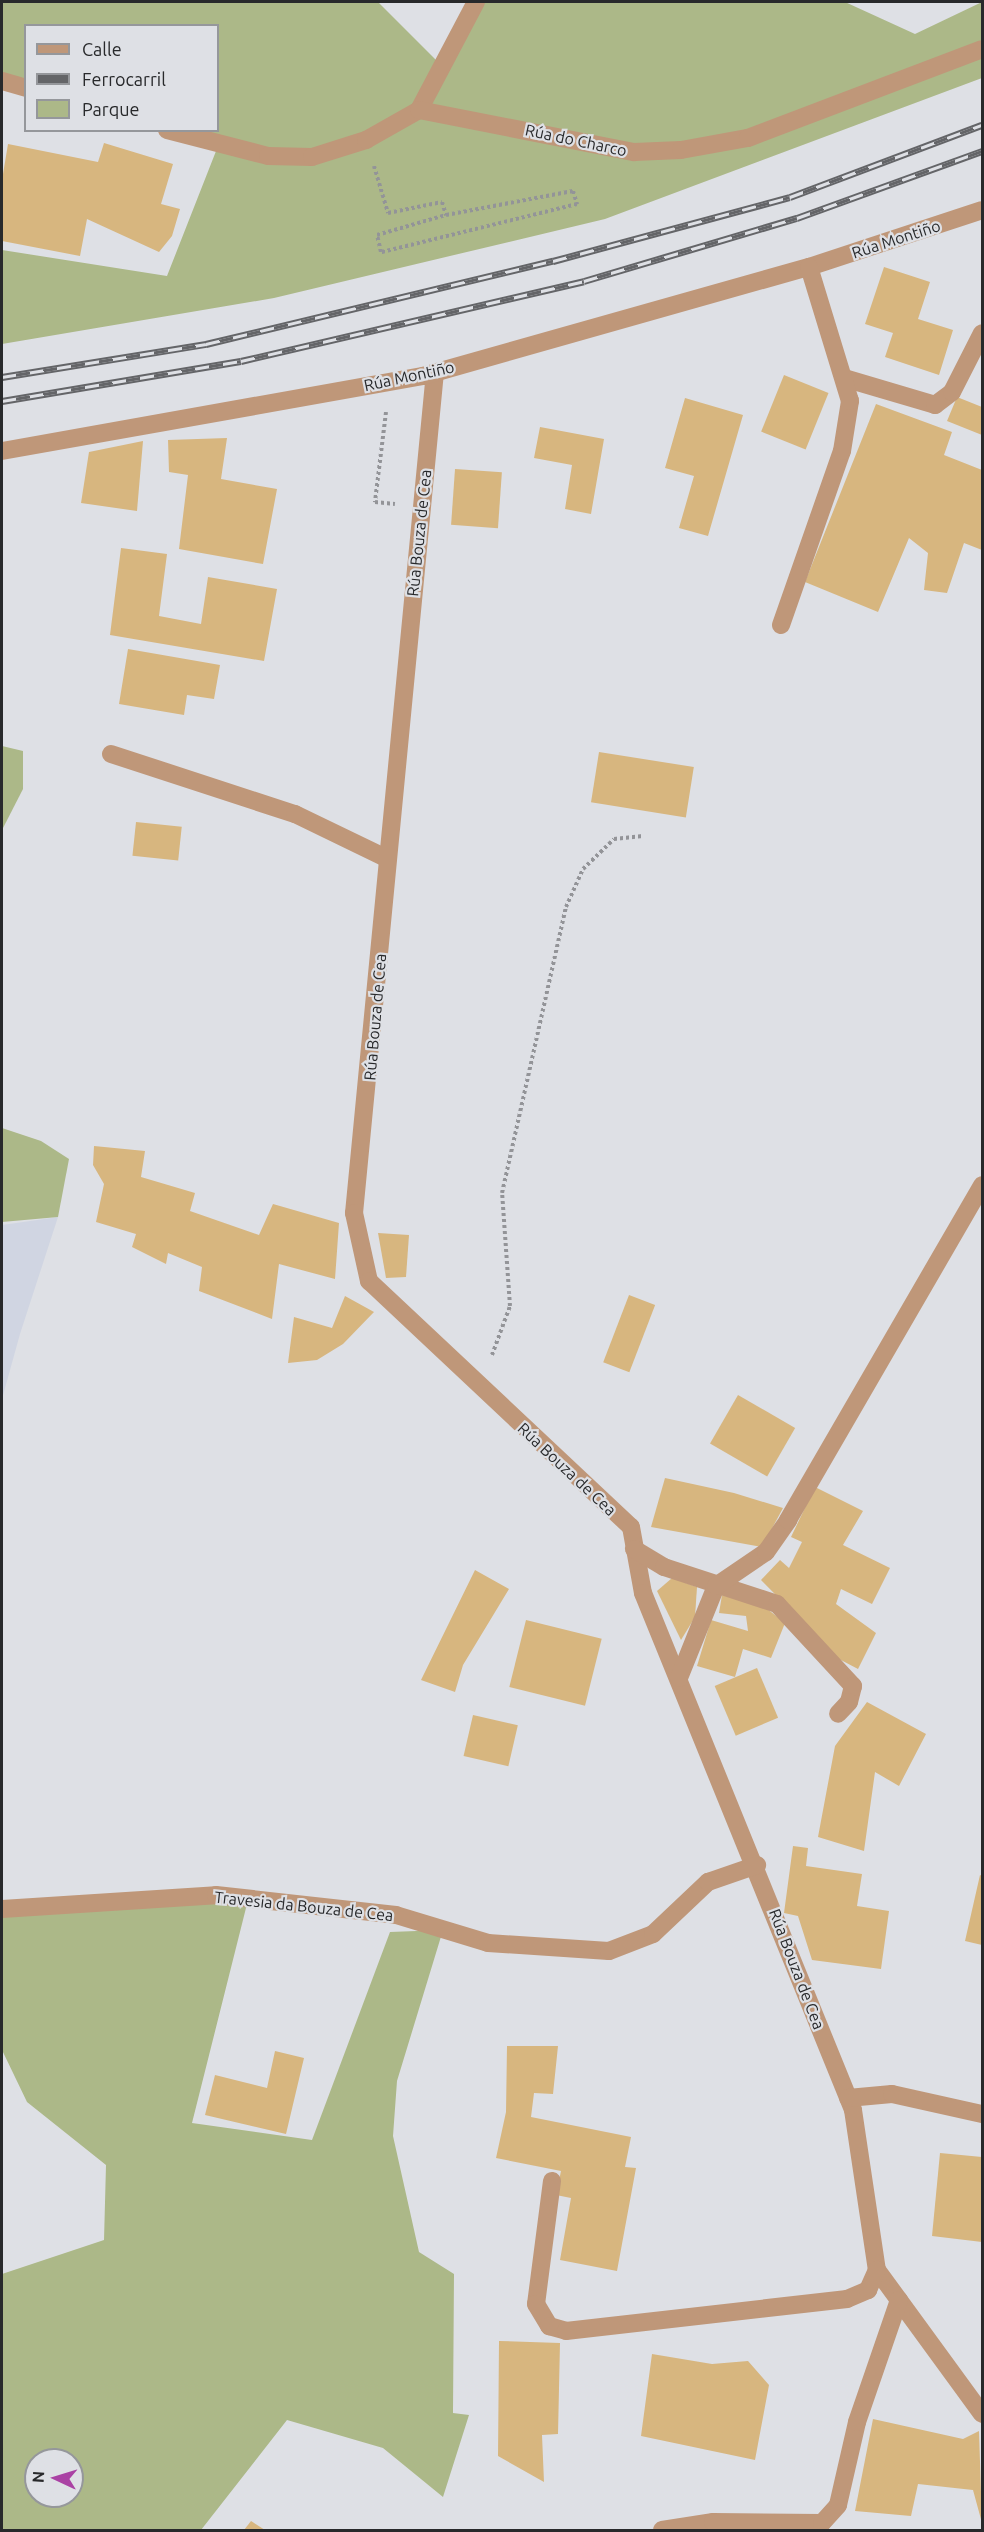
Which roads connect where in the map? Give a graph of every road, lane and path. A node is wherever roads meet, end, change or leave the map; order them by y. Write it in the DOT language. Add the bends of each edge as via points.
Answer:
graph roads {
  1 [pos="476,2"];
  2 [pos="982,49"];
  3 [pos="2,81"];
  4 [pos="24,87"];
  5 [pos="419,110"];
  6 [pos="175,132"];
  7 [pos="366,140"];
  8 [pos="982,210"];
  9 [pos="446,215"];
  10 [pos="809,267"];
  11 [pos="982,333"];
  12 [pos="435,372"];
  13 [pos="844,378"];
  14 [pos="386,412"];
  15 [pos="2,451"];
  16 [pos="421,507"];
  17 [pos="781,625"];
  18 [pos="111,754"];
  19 [pos="643,836"];
  20 [pos="388,859"];
  21 [pos="982,1185"];
  22 [pos="477,1382"];
  23 [pos="634,1549"];
  24 [pos="716,1586"];
  25 [pos="679,1678"];
  26 [pos="838,1714"];
  27 [pos="757,1865"];
  28 [pos="2,1909"];
  29 [pos="848,2098"];
  30 [pos="982,2115"];
  31 [pos="552,2181"];
  32 [pos="877,2270"];
  33 [pos="899,2300"];
  34 [pos="982,2414"];
  35 [pos="662,2530"];
  1 -- 5 [label="street"];
  2 -- 5 [label="street, Rúa do Charco" via="748,138 681,150 634,152"];
  3 -- 4 [label="street"];
  5 -- 7 [label="street"];
  6 -- 7 [label="street" via="268,156 312,157"];
  7 -- 9 [label="path" via="388,213 442,202"];
  8 -- 10 [label="street, Rúa Montiño"];
  9 -- 9 [label="path" via="377,235 381,252 577,204 573,190"];
  10 -- 12 [label="street, Rúa Montiño"];
  10 -- 13 [label="street"];
  11 -- 13 [label="street" via="952,393 935,405"];
  12 -- 15 [label="street, Rúa Montiño"];
  12 -- 16 [label="street, Rúa Bouza de Cea"];
  13 -- 17 [label="street" via="850,401 842,451"];
  14 -- 16 [label="path" via="375,502"];
  16 -- 20 [label="street, Rúa Bouza de Cea"];
  18 -- 20 [label="street" via="295,814"];
  19 -- 22 [label="path" via="614,839 583,869 566,907 502,1193 510,1306 498,1344"];
  20 -- 22 [label="street, Rúa Bouza de Cea" via="354,1213 369,1281"];
  21 -- 24 [label="street" via="788,1520 766,1552"];
  22 -- 23 [label="street, Rúa Bouza de Cea" via="630,1527"];
  23 -- 24 [label="street" via="664,1567"];
  23 -- 25 [label="street, Rúa Bouza de Cea" via="643,1593"];
  24 -- 25 [label="street"];
  24 -- 26 [label="street" via="777,1604 853,1686 849,1702"];
  25 -- 27 [label="street, Rúa Bouza de Cea"];
  27 -- 28 [label="street, Travesia da Bouza de Cea" via="708,1882 653,1934 609,1951 488,1943 396,1915 216,1895"];
  27 -- 29 [label="street, Rúa Bouza de Cea"];
  29 -- 30 [label="street" via="892,2094"];
  29 -- 32 [label="street, Rúa Bouza de Cea"];
  31 -- 32 [label="street" via="536,2304 549,2326 566,2331 847,2299 868,2290"];
  32 -- 33 [label="street, Rúa Bouza de Cea"];
  33 -- 34 [label="street, Rúa Bouza de Cea"];
  33 -- 35 [label="street" via="857,2422 838,2505 822,2523 713,2522"];
}
